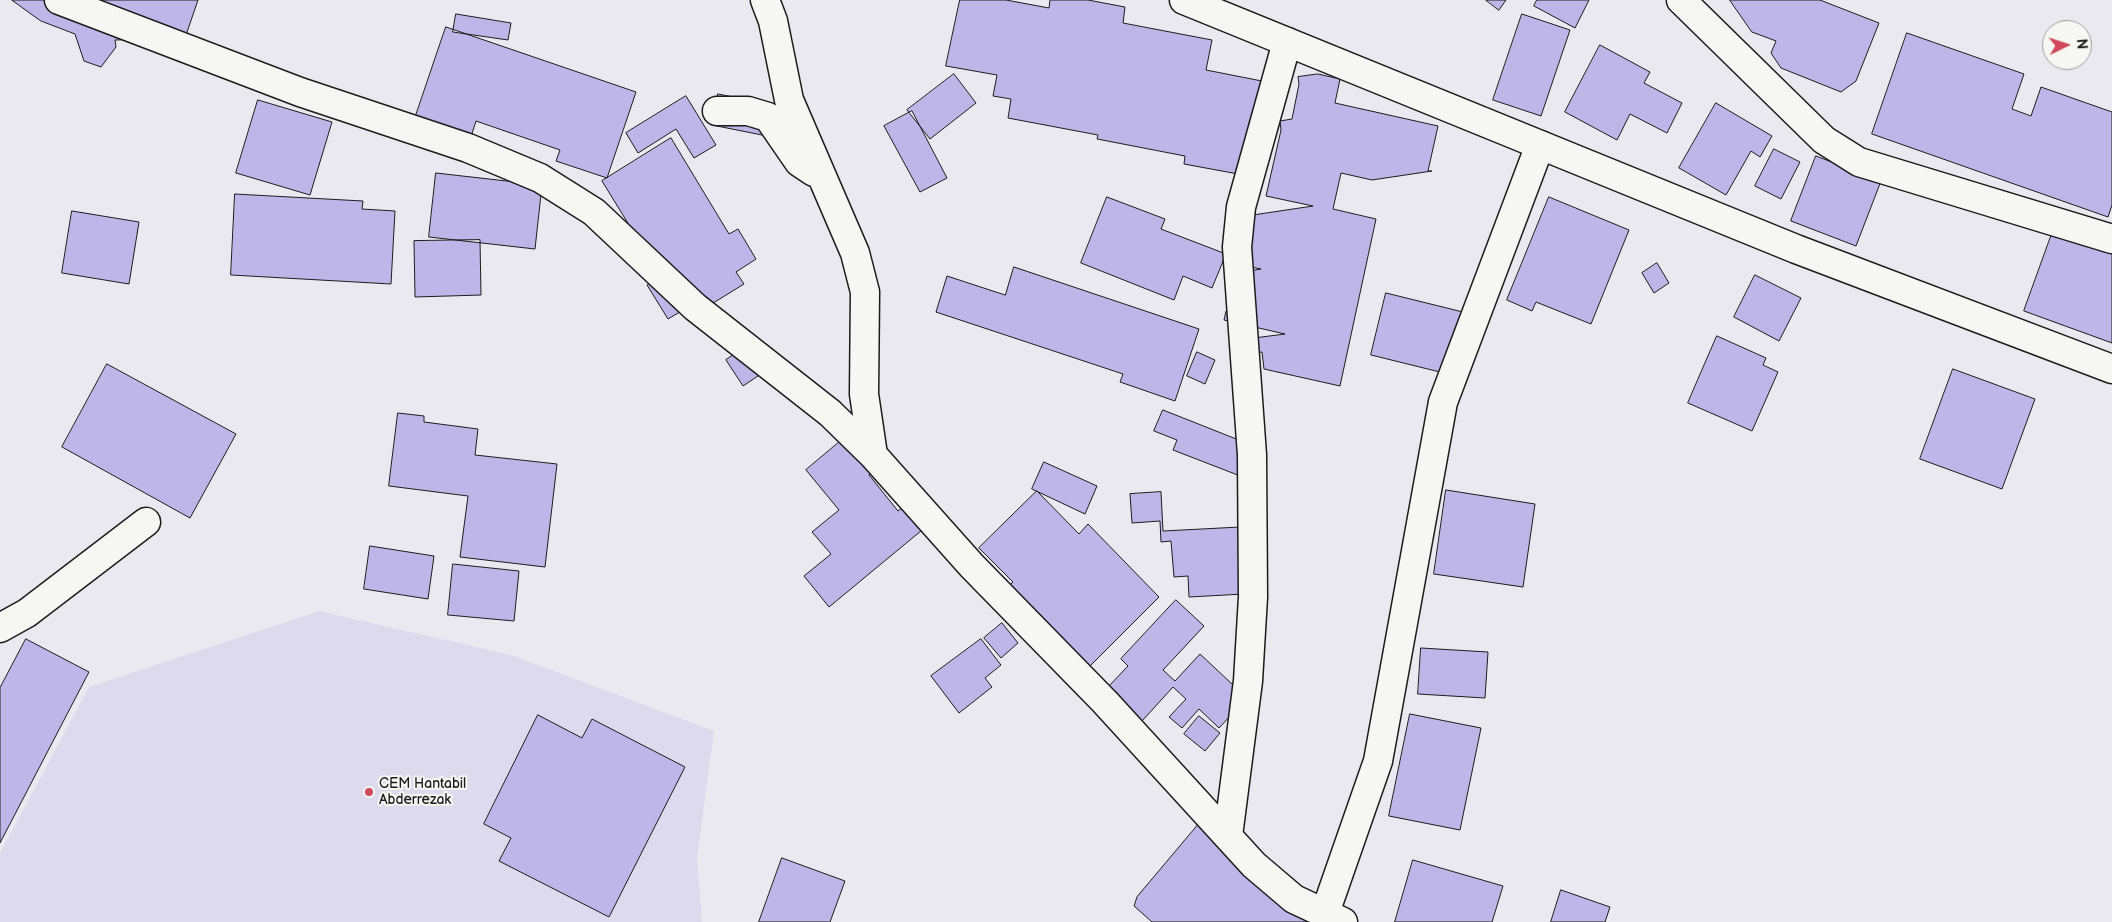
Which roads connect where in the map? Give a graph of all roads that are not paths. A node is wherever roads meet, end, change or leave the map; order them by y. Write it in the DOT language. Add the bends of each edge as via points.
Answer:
graph roads {
  1 [pos="59,0"];
  2 [pos="765,0"];
  3 [pos="1184,0"];
  4 [pos="1681,0"];
  5 [pos="1286,42"];
  6 [pos="718,110"];
  7 [pos="1540,144"];
  8 [pos="823,179"];
  9 [pos="2112,239"];
  10 [pos="2112,369"];
  11 [pos="873,455"];
  12 [pos="146,522"];
  13 [pos="0,628"];
  14 [pos="1228,836"];
  15 [pos="1334,918"];
  1 -- 11 [label="street" via="300,92 468,148 540,178 594,212 695,308 830,413"];
  2 -- 8 [label="street" via="774,21 789,100"];
  3 -- 5 [label="street"];
  4 -- 9 [label="street" via="1824,140 1859,162"];
  5 -- 7 [label="street"];
  5 -- 14 [label="street" via="1241,206 1237,247 1252,455 1253,597 1248,682"];
  6 -- 8 [label="street" via="748,110 768,117 799,162"];
  7 -- 10 [label="street" via="1796,249"];
  7 -- 15 [label="street" via="1442,402 1378,761"];
  8 -- 11 [label="street" via="855,253 865,292 864,394"];
  11 -- 14 [label="street" via="972,566 1105,702"];
  12 -- 13 [label="street" via="27,613"];
  14 -- 15 [label="street" via="1254,865 1294,898"];
}
